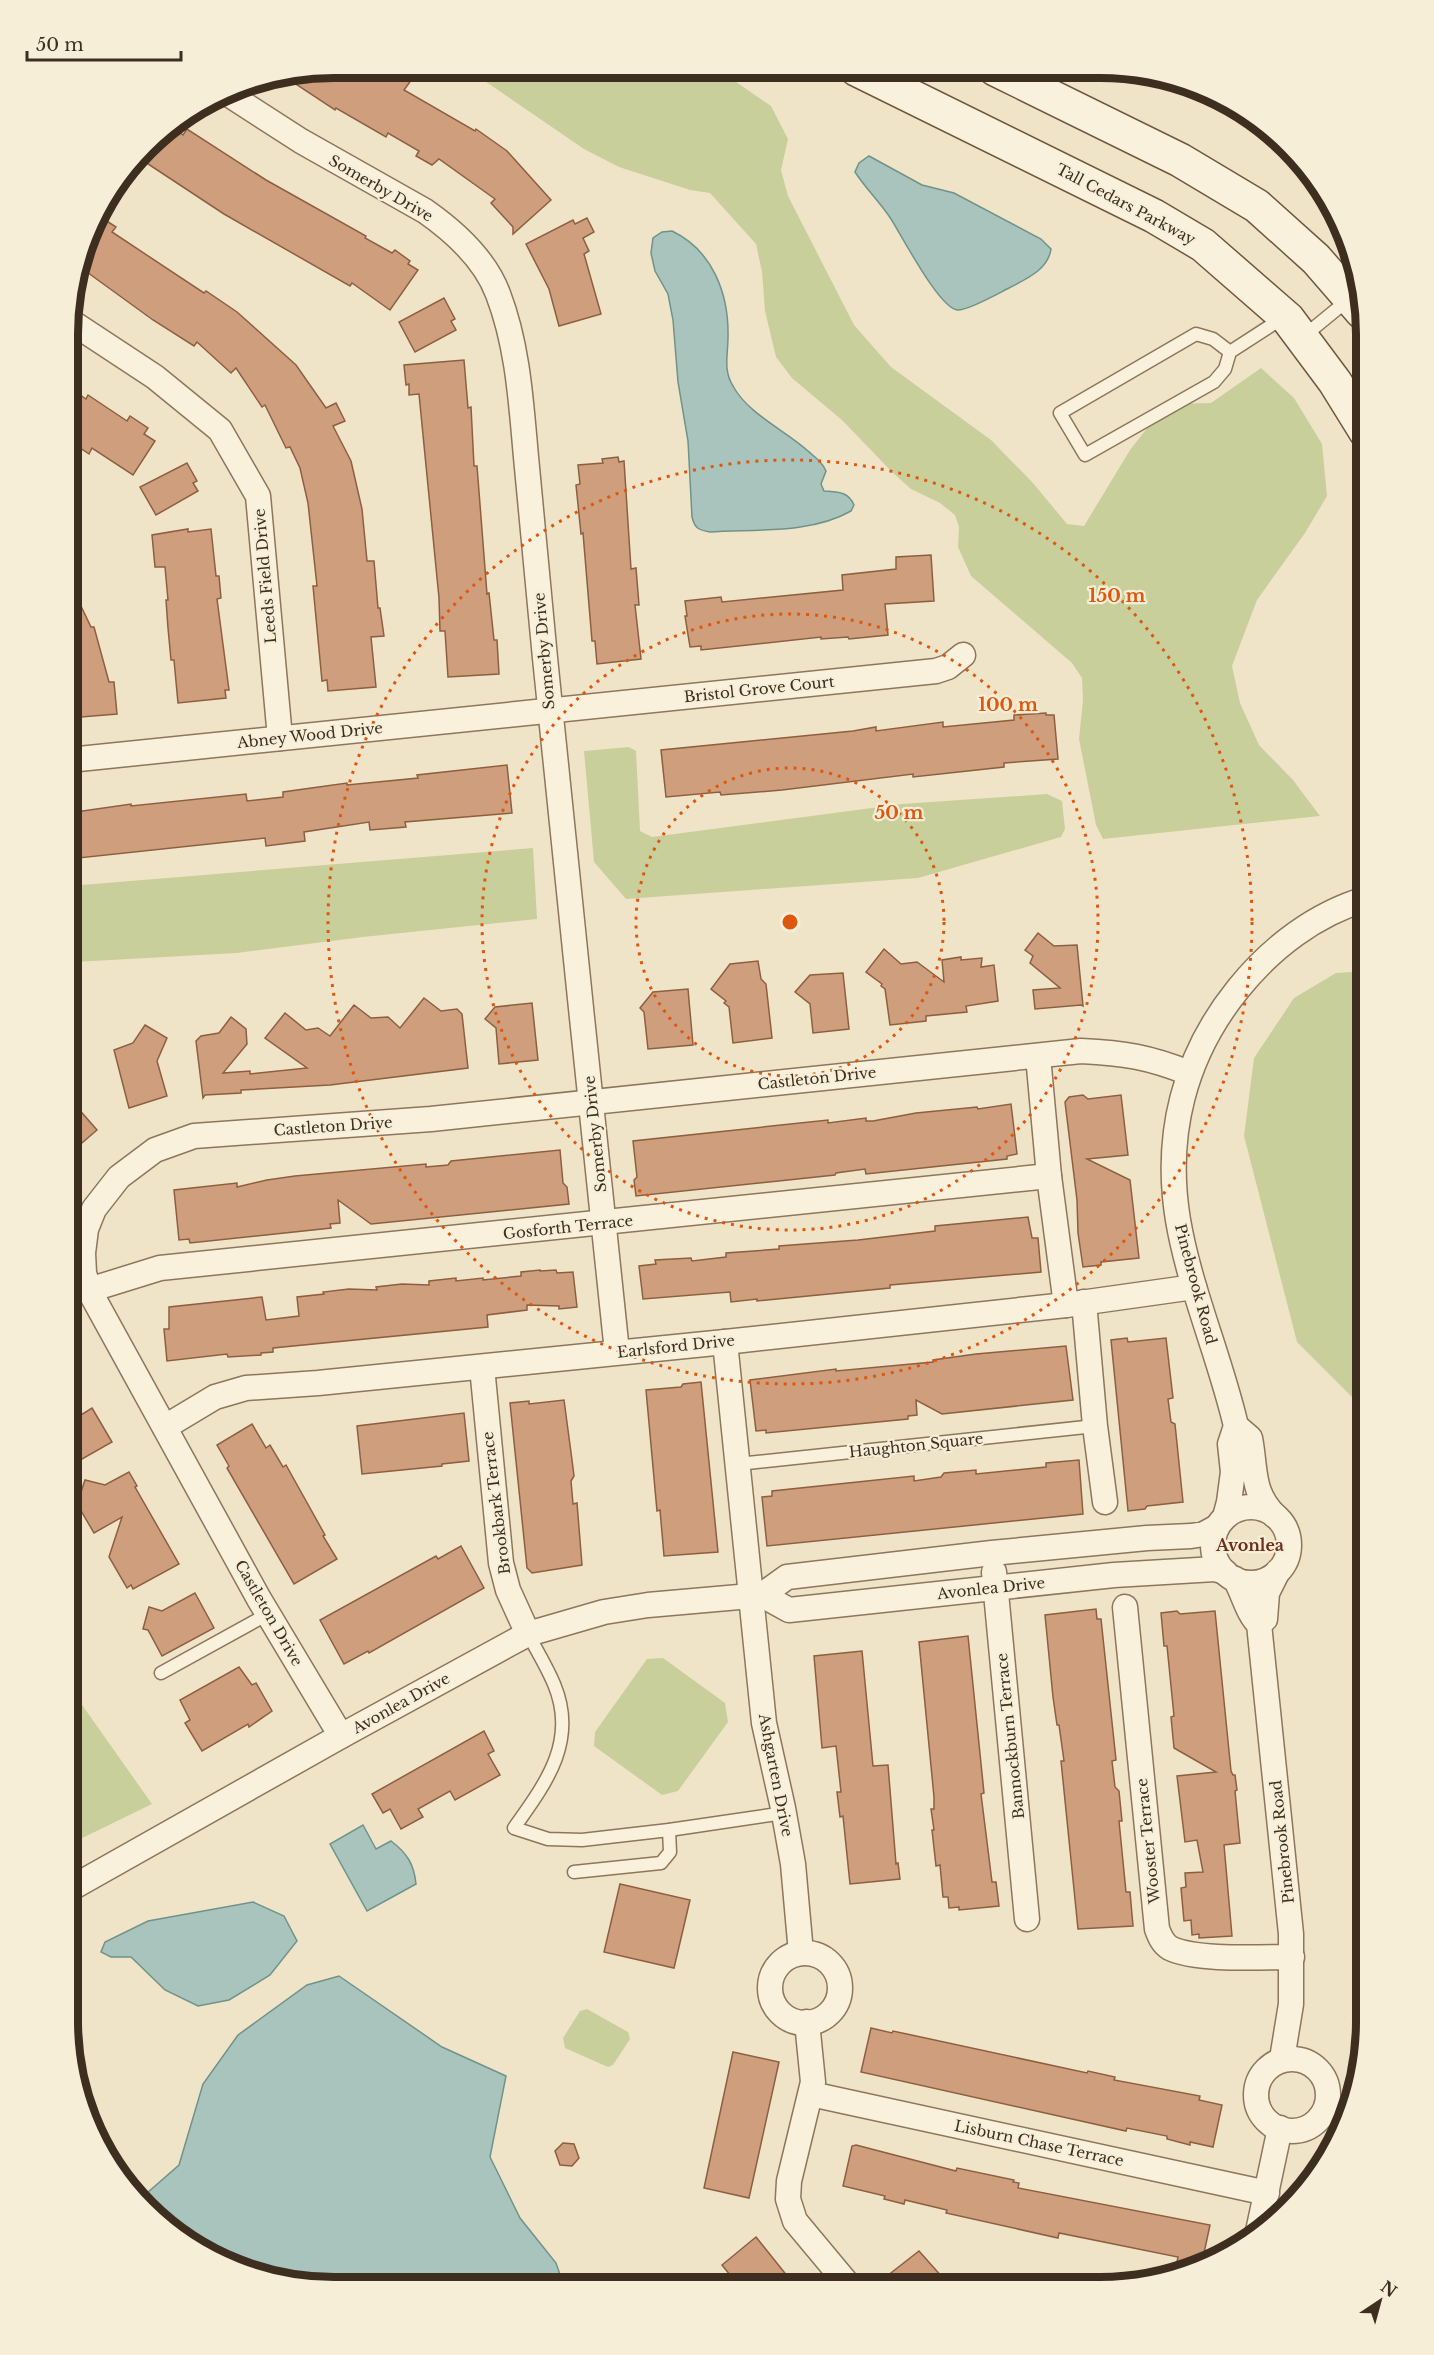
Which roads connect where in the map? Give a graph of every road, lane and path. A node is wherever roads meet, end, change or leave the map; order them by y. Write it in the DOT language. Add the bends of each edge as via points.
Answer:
graph roads {
  1 [pos="874,78"];
  2 [pos="1013,78"];
  3 [pos="234,98"];
  4 [pos="1354,298"];
  5 [pos="1354,302"];
  6 [pos="78,327"];
  7 [pos="1294,327"];
  8 [pos="1230,352"];
  9 [pos="1356,416"];
  10 [pos="963,655"];
  11 [pos="550,710"];
  12 [pos="280,738"];
  13 [pos="78,759"];
  14 [pos="1356,904"];
  15 [pos="1038,1056"];
  16 [pos="1189,1073"];
  17 [pos="592,1103"];
  18 [pos="1049,1176"];
  19 [pos="603,1223"];
  20 [pos="1194,1287"];
  21 [pos="89,1290"];
  22 [pos="1075,1304"];
  23 [pos="725,1342"];
  24 [pos="617,1352"];
  25 [pos="482,1367"];
  26 [pos="165,1426"];
  27 [pos="1095,1426"];
  28 [pos="1236,1426"];
  29 [pos="738,1464"];
  30 [pos="1105,1502"];
  31 [pos="1276,1517"];
  32 [pos="1221,1522"];
  33 [pos="992,1553"];
  34 [pos="1278,1571"];
  35 [pos="1230,1576"];
  36 [pos="995,1587"];
  37 [pos="756,1595"];
  38 [pos="1125,1607"];
  39 [pos="268,1614"];
  40 [pos="1258,1624"];
  41 [pos="528,1634"];
  42 [pos="161,1673"];
  43 [pos="341,1736"];
  44 [pos="784,1813"];
  45 [pos="669,1830"];
  46 [pos="574,1872"];
  47 [pos="78,1884"];
  48 [pos="1028,1918"];
  49 [pos="801,1953"];
  50 [pos="1293,1957"];
  51 [pos="807,2022"];
  52 [pos="1282,2059"];
  53 [pos="811,2094"];
  54 [pos="1280,2128"];
  55 [pos="1267,2193"];
  56 [pos="1261,2220"];
  57 [pos="842,2277"];
  1 -- 7 [label="main road, Tall Cedars Parkway" via="1203,245"];
  2 -- 4 [label="main road" via="1180,160 1257,206"];
  3 -- 11 [label="street, Somerby Drive" via="425,211 461,241 484,267 497,292 513,346 521,399"];
  5 -- 7 [label="lane"];
  6 -- 12 [label="street, Leeds Field Drive" via="155,377 220,430 258,496"];
  7 -- 8 [label="lane"];
  7 -- 9 [label="main road, Tall Cedars Parkway"];
  8 -- 8 [label="lane" via="1213,339 1196,334 1059,413 1085,455 1214,382 1225,369"];
  10 -- 11 [label="street, Bristol Grove Court" via="936,671"];
  11 -- 12 [label="street, Abney Wood Drive"];
  11 -- 17 [label="street, Somerby Drive"];
  12 -- 13 [label="street, Abney Wood Drive"];
  14 -- 16 [label="street, Pinebrook Road" via="1313,923 1276,948 1246,978 1227,1002"];
  15 -- 16 [label="street, Castleton Drive" via="1081,1051 1114,1053 1147,1058"];
  15 -- 17 [label="street, Castleton Drive"];
  15 -- 18 [label="street"];
  16 -- 20 [label="street, Pinebrook Road" via="1177,1126 1175,1168 1178,1219"];
  17 -- 19 [label="street, Somerby Drive"];
  17 -- 21 [label="street, Castleton Drive" via="194,1136 155,1150 120,1177 94,1209 83,1253"];
  18 -- 19 [label="street, Gosforth Terrace"];
  18 -- 22 [label="street"];
  19 -- 21 [label="street, Gosforth Terrace" via="160,1268"];
  19 -- 24 [label="street, Somerby Drive"];
  20 -- 22 [label="street, Earlsford Drive"];
  20 -- 28 [label="street, Pinebrook Road"];
  21 -- 26 [label="street, Castleton Drive"];
  22 -- 23 [label="street, Earlsford Drive"];
  22 -- 27 [label="street"];
  23 -- 24 [label="street, Earlsford Drive"];
  23 -- 29 [label="street"];
  24 -- 25 [label="street, Earlsford Drive"];
  25 -- 26 [label="street, Earlsford Drive" via="246,1388 215,1397"];
  25 -- 41 [label="street, Brookbark Terrace" via="501,1563 508,1590"];
  26 -- 39 [label="street, Castleton Drive"];
  27 -- 29 [label="lane, Haughton Square"];
  27 -- 30 [label="street"];
  28 -- 31 [label="street, Pinebrook Road" via="1250,1438 1256,1487"];
  28 -- 32 [label="street, Pinebrook Road" via="1230,1444 1233,1472 1229,1502"];
  29 -- 37 [label="street"];
  31 -- 32 [label="street" via="1256,1507 1245,1507"];
  31 -- 34 [label="street" via="1283,1525 1288,1544"];
  32 -- 33 [label="street" via="1204,1534 1191,1536"];
  32 -- 35 [label="street" via="1214,1538 1214,1551 1217,1562"];
  33 -- 36 [label="street, Bannockburn Terrace"];
  33 -- 37 [label="street" via="787,1577"];
  34 -- 35 [label="street" via="1258,1582"];
  34 -- 40 [label="street, Pinebrook Road" via="1267,1593 1265,1619"];
  35 -- 36 [label="street, Avonlea Drive" via="1215,1569 1179,1570"];
  35 -- 40 [label="street, Pinebrook Road"];
  36 -- 37 [label="street, Avonlea Drive" via="789,1610"];
  36 -- 48 [label="street, Bannockburn Terrace"];
  37 -- 41 [label="street, Avonlea Drive" via="604,1612"];
  37 -- 44 [label="street, Ashgarten Drive" via="764,1723"];
  38 -- 50 [label="street, Wooster Terrace" via="1160,1938 1168,1947 1181,1952"];
  39 -- 42 [label="lane"];
  39 -- 43 [label="street, Castleton Drive"];
  40 -- 50 [label="street, Pinebrook Road"];
  41 -- 43 [label="street, Avonlea Drive"];
  41 -- 45 [label="lane" via="554,1683 563,1730 548,1777 514,1828 562,1840"];
  43 -- 47 [label="street, Avonlea Drive"];
  44 -- 45 [label="lane"];
  44 -- 49 [label="street, Ashgarten Drive"];
  45 -- 46 [label="lane" via="670,1852 661,1863"];
  49 -- 51 [label="street" via="776,1967 770,1985 780,2012 797,2022"];
  49 -- 51 [label="street" via="829,1962 840,1990 826,2016"];
  50 -- 52 [label="street, Pinebrook Road" via="1291,2004"];
  51 -- 53 [label="street" via="813,2071"];
  52 -- 54 [label="street" via="1263,2071 1256,2091 1260,2113"];
  52 -- 54 [label="street" via="1293,2058 1314,2065 1327,2083 1329,2094 1323,2115 1316,2123 1297,2131"];
  53 -- 55 [label="street, Lisburn Chase Terrace"];
  53 -- 57 [label="street" via="789,2181 789,2206 795,2221"];
  54 -- 55 [label="street"];
  55 -- 56 [label="street"];
}
